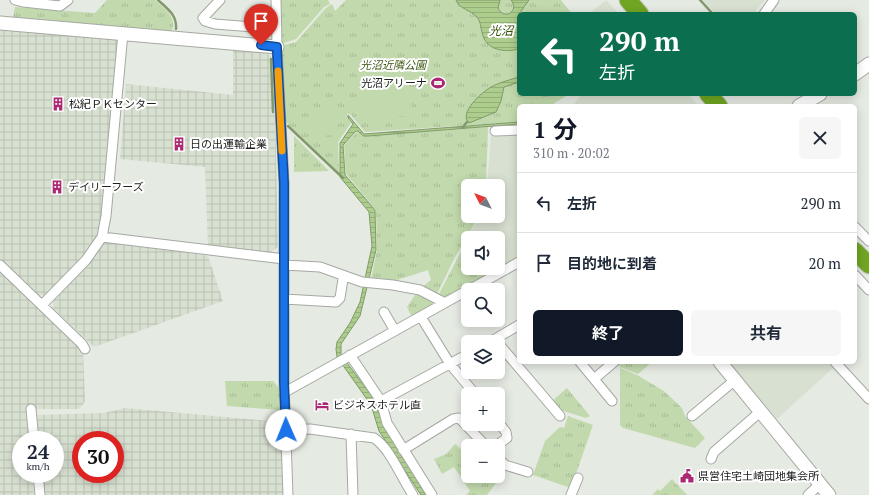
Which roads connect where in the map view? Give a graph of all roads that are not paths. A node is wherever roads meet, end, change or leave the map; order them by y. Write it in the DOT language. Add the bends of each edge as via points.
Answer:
graph roads {
  1 [pos="15,0"];
  2 [pos="68,0"];
  3 [pos="220,0"];
  4 [pos="276,0"];
  5 [pos="628,0"];
  6 [pos="774,0"];
  7 [pos="638,12"];
  8 [pos="765,12"];
  9 [pos="0,23"];
  10 [pos="277,29"];
  11 [pos="123,33"];
  12 [pos="277,47"];
  13 [pos="869,64"];
  14 [pos="857,73"];
  15 [pos="710,96"];
  16 [pos="816,96"];
  17 [pos="717,104"];
  18 [pos="802,104"];
  19 [pos="517,130"];
  20 [pos="495,131"];
  21 [pos="857,229"];
  22 [pos="102,237"];
  23 [pos="869,241"];
  24 [pos="857,253"];
  25 [pos="284,262"];
  26 [pos="517,263"];
  27 [pos="0,265"];
  28 [pos="869,265"];
  29 [pos="857,277"];
  30 [pos="343,279"];
  31 [pos="481,283"];
  32 [pos="869,290"];
  33 [pos="461,294"];
  34 [pos="284,300"];
  35 [pos="445,303"];
  36 [pos="42,305"];
  37 [pos="384,312"];
  38 [pos="421,317"];
  39 [pos="517,327"];
  40 [pos="395,331"];
  41 [pos="505,335"];
  42 [pos="85,349"];
  43 [pos="505,353"];
  44 [pos="345,358"];
  45 [pos="461,358"];
  46 [pos="450,364"];
  47 [pos="582,364"];
  48 [pos="612,364"];
  49 [pos="722,364"];
  50 [pos="837,364"];
  51 [pos="594,379"];
  52 [pos="735,380"];
  53 [pos="469,387"];
  54 [pos="285,392"];
  55 [pos="869,399"];
  56 [pos="381,401"];
  57 [pos="612,401"];
  58 [pos="31,409"];
  59 [pos="761,411"];
  60 [pos="560,416"];
  61 [pos="692,416"];
  62 [pos="286,430"];
  63 [pos="33,431"];
  64 [pos="351,434"];
  65 [pos="480,439"];
  66 [pos="403,450"];
  67 [pos="710,459"];
  68 [pos="505,464"];
  69 [pos="528,472"];
  70 [pos="578,478"];
  71 [pos="39,483"];
  72 [pos="820,484"];
  73 [pos="407,486"];
  74 [pos="40,495"];
  75 [pos="288,495"];
  76 [pos="353,495"];
  77 [pos="403,495"];
  78 [pos="413,495"];
  79 [pos="432,495"];
  80 [pos="571,495"];
  81 [pos="808,495"];
  82 [pos="829,495"];
  1 -- 2 [label="street" via="60,6"];
  3 -- 10 [label="street" via="203,18 205,21"];
  4 -- 10 [label="street"];
  5 -- 7 [label="highway"];
  6 -- 8 [label="street"];
  9 -- 11 [label="street"];
  10 -- 12 [label="street"];
  11 -- 12 [label="street"];
  11 -- 22 [label="street"];
  12 -- 25 [label="street" via="284,183"];
  13 -- 14 [label="street"];
  15 -- 17 [label="highway"];
  16 -- 18 [label="street"];
  19 -- 20 [label="street"];
  21 -- 23 [label="street"];
  22 -- 25 [label="street"];
  22 -- 36 [label="street" via="86,260"];
  24 -- 28 [label="highway"];
  25 -- 34 [label="street"];
  25 -- 35 [label="street" via="320,267 367,282 420,290"];
  26 -- 31 [label="street"];
  27 -- 36 [label="street"];
  29 -- 32 [label="street"];
  30 -- 34 [label="street" via="340,298 336,302"];
  33 -- 35 [label="street"];
  34 -- 54 [label="street"];
  35 -- 38 [label="street"];
  36 -- 42 [label="street"];
  37 -- 40 [label="street"];
  38 -- 40 [label="street"];
  38 -- 46 [label="street"];
  39 -- 41 [label="street"];
  40 -- 44 [label="street"];
  43 -- 60 [label="street"];
  44 -- 54 [label="street"];
  44 -- 56 [label="street"];
  45 -- 46 [label="street"];
  46 -- 53 [label="street"];
  46 -- 56 [label="street"];
  47 -- 51 [label="street"];
  48 -- 51 [label="street"];
  49 -- 52 [label="street"];
  50 -- 55 [label="street"];
  51 -- 57 [label="street"];
  52 -- 59 [label="street"];
  52 -- 61 [label="street"];
  54 -- 62 [label="street"];
  56 -- 66 [label="street" via="387,424"];
  58 -- 63 [label="street"];
  59 -- 67 [label="street" via="714,452"];
  59 -- 72 [label="street"];
  62 -- 64 [label="street" via="310,429"];
  62 -- 75 [label="street"];
  64 -- 73 [label="street" via="374,438 380,442"];
  64 -- 76 [label="street"];
  65 -- 66 [label="street" via="460,418 453,419"];
  66 -- 79 [label="street"];
  68 -- 69 [label="street"];
  70 -- 80 [label="street"];
  71 -- 74 [label="street"];
  72 -- 81 [label="street"];
  72 -- 82 [label="street"];
  73 -- 77 [label="street"];
  73 -- 78 [label="street"];
}
